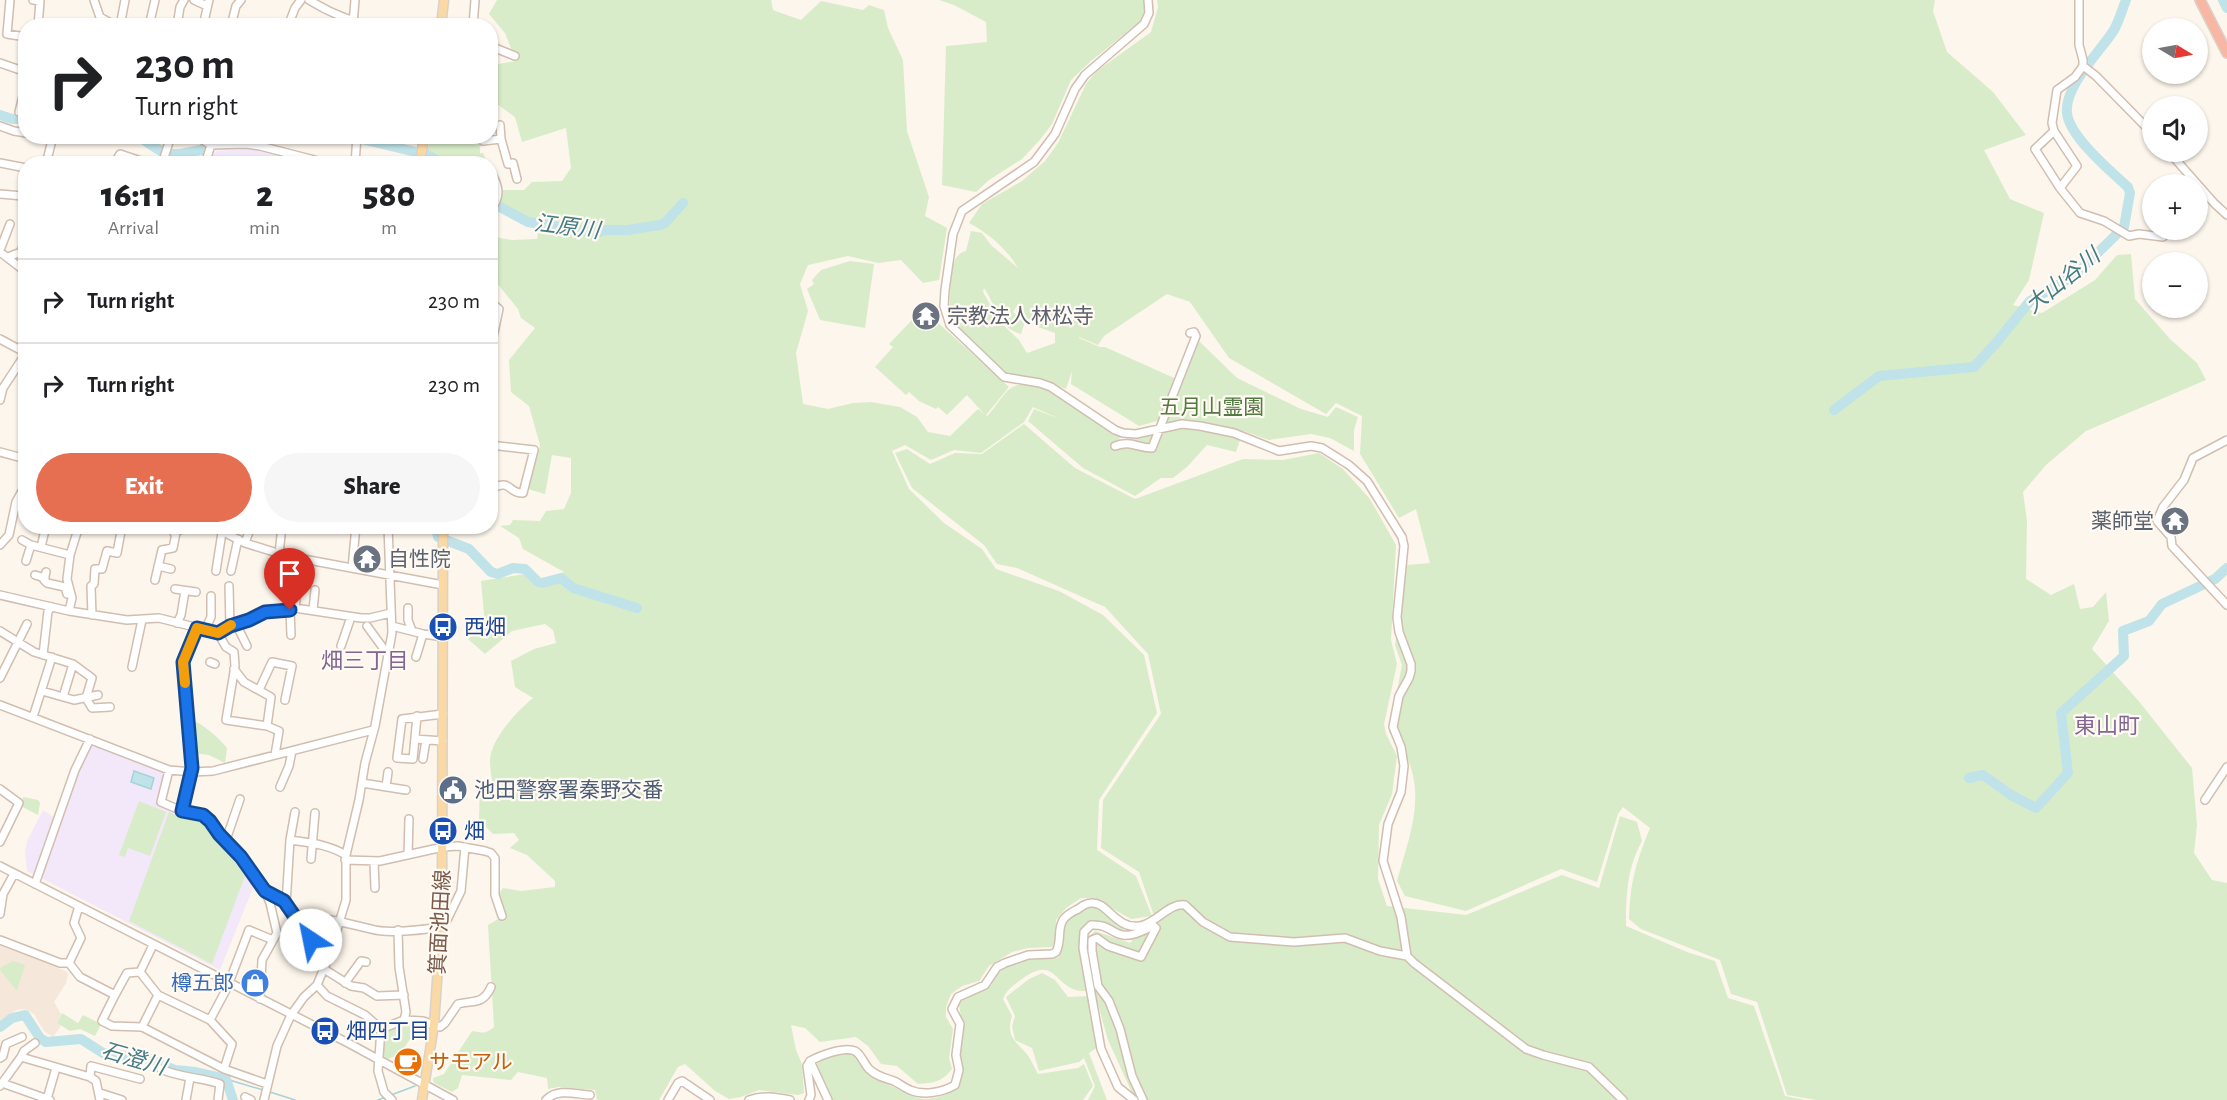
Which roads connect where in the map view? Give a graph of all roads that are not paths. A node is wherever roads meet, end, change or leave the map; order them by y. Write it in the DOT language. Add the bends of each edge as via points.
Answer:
graph roads {
  1 [pos="10,0"];
  2 [pos="33,0"];
  3 [pos="94,0"];
  4 [pos="125,0"];
  5 [pos="154,0"];
  6 [pos="184,0"];
  7 [pos="194,0"];
  8 [pos="241,0"];
  9 [pos="301,0"];
  10 [pos="309,0"];
  11 [pos="355,0"];
  12 [pos="444,0"];
  13 [pos="475,0"];
  14 [pos="1148,0"];
  15 [pos="2079,0"];
  16 [pos="2200,0"];
  17 [pos="208,3"];
  18 [pos="100,17"];
  19 [pos="39,18"];
  20 [pos="120,18"];
  21 [pos="151,18"];
  22 [pos="178,18"];
  23 [pos="205,18"];
  24 [pos="233,18"];
  25 [pos="291,18"];
  26 [pos="340,18"];
  27 [pos="354,18"];
  28 [pos="442,18"];
  29 [pos="473,18"];
  30 [pos="18,36"];
  31 [pos="498,49"];
  32 [pos="2227,52"];
  33 [pos="515,56"];
  34 [pos="0,63"];
  35 [pos="2083,66"];
  36 [pos="18,69"];
  37 [pos="2142,123"];
  38 [pos="500,125"];
  39 [pos="0,126"];
  40 [pos="2054,131"];
  41 [pos="18,132"];
  42 [pos="498,139"];
  43 [pos="501,139"];
  44 [pos="210,145"];
  45 [pos="260,146"];
  46 [pos="207,156"];
  47 [pos="299,156"];
  48 [pos="2177,162"];
  49 [pos="0,163"];
  50 [pos="18,166"];
  51 [pos="2188,174"];
  52 [pos="518,179"];
  53 [pos="2060,188"];
  54 [pos="0,194"];
  55 [pos="18,194"];
  56 [pos="2208,196"];
  57 [pos="2227,215"];
  58 [pos="9,224"];
  59 [pos="2142,234"];
  60 [pos="0,251"];
  61 [pos="18,253"];
  62 [pos="8,257"];
  63 [pos="18,265"];
  64 [pos="1190,333"];
  65 [pos="0,339"];
  66 [pos="18,349"];
  67 [pos="18,365"];
  68 [pos="0,400"];
  69 [pos="1159,428"];
  70 [pos="2227,440"];
  71 [pos="498,446"];
  72 [pos="1115,446"];
  73 [pos="0,452"];
  74 [pos="18,457"];
  75 [pos="498,486"];
  76 [pos="18,498"];
  77 [pos="44,534"];
  78 [pos="77,534"];
  79 [pos="121,534"];
  80 [pos="174,534"];
  81 [pos="222,534"];
  82 [pos="231,534"];
  83 [pos="246,534"];
  84 [pos="281,534"];
  85 [pos="355,534"];
  86 [pos="388,534"];
  87 [pos="443,534"];
  88 [pos="22,540"];
  89 [pos="242,541"];
  90 [pos="0,545"];
  91 [pos="31,545"];
  92 [pos="41,547"];
  93 [pos="279,554"];
  94 [pos="70,555"];
  95 [pos="301,559"];
  96 [pos="26,561"];
  97 [pos="158,566"];
  98 [pos="352,568"];
  99 [pos="171,569"];
  100 [pos="216,571"];
  101 [pos="231,571"];
  102 [pos="35,575"];
  103 [pos="388,575"];
  104 [pos="155,580"];
  105 [pos="443,585"];
  106 [pos="229,586"];
  107 [pos="175,589"];
  108 [pos="315,590"];
  109 [pos="185,591"];
  110 [pos="196,592"];
  111 [pos="0,595"];
  112 [pos="211,596"];
  113 [pos="70,602"];
  114 [pos="2227,605"];
  115 [pos="52,607"];
  116 [pos="292,609"];
  117 [pos="313,610"];
  118 [pos="69,611"];
  119 [pos="410,611"];
  120 [pos="391,613"];
  121 [pos="92,615"];
  122 [pos="351,617"];
  123 [pos="142,620"];
  124 [pos="177,623"];
  125 [pos="27,624"];
  126 [pos="233,625"];
  127 [pos="367,626"];
  128 [pos="393,626"];
  129 [pos="201,629"];
  130 [pos="0,631"];
  131 [pos="412,631"];
  132 [pos="218,633"];
  133 [pos="423,634"];
  134 [pos="291,635"];
  135 [pos="444,637"];
  136 [pos="17,643"];
  137 [pos="247,646"];
  138 [pos="341,646"];
  139 [pos="43,655"];
  140 [pos="389,656"];
  141 [pos="52,657"];
  142 [pos="416,657"];
  143 [pos="74,664"];
  144 [pos="132,667"];
  145 [pos="234,669"];
  146 [pos="0,678"];
  147 [pos="259,690"];
  148 [pos="42,691"];
  149 [pos="98,694"];
  150 [pos="63,697"];
  151 [pos="271,697"];
  152 [pos="86,698"];
  153 [pos="0,705"];
  154 [pos="110,707"];
  155 [pos="443,714"];
  156 [pos="417,716"];
  157 [pos="33,717"];
  158 [pos="267,726"];
  159 [pos="373,730"];
  160 [pos="90,739"];
  161 [pos="415,739"];
  162 [pos="426,740"];
  163 [pos="443,741"];
  164 [pos="292,751"];
  165 [pos="275,755"];
  166 [pos="423,759"];
  167 [pos="2227,767"];
  168 [pos="170,770"];
  169 [pos="192,772"];
  170 [pos="388,772"];
  171 [pos="362,783"];
  172 [pos="280,787"];
  173 [pos="386,787"];
  174 [pos="0,789"];
  175 [pos="406,790"];
  176 [pos="240,799"];
  177 [pos="2205,800"];
  178 [pos="182,811"];
  179 [pos="295,812"];
  180 [pos="315,813"];
  181 [pos="409,819"];
  182 [pos="0,822"];
  183 [pos="8,826"];
  184 [pos="226,840"];
  185 [pos="290,840"];
  186 [pos="0,842"];
  187 [pos="311,842"];
  188 [pos="443,847"];
  189 [pos="465,847"];
  190 [pos="408,855"];
  191 [pos="346,857"];
  192 [pos="311,860"];
  193 [pos="375,861"];
  194 [pos="0,866"];
  195 [pos="14,874"];
  196 [pos="35,884"];
  197 [pos="375,888"];
  198 [pos="265,891"];
  199 [pos="2,894"];
  200 [pos="286,904"];
  201 [pos="79,906"];
  202 [pos="0,914"];
  203 [pos="502,916"];
  204 [pos="298,920"];
  205 [pos="340,921"];
  206 [pos="1150,923"];
  207 [pos="441,925"];
  208 [pos="398,930"];
  209 [pos="0,940"];
  210 [pos="273,940"];
  211 [pos="153,945"];
  212 [pos="1407,956"];
  213 [pos="328,959"];
  214 [pos="366,962"];
  215 [pos="69,963"];
  216 [pos="324,969"];
  217 [pos="140,972"];
  218 [pos="229,983"];
  219 [pos="345,983"];
  220 [pos="317,985"];
  221 [pos="491,987"];
  222 [pos="115,995"];
  223 [pos="158,995"];
  224 [pos="404,996"];
  225 [pos="260,999"];
  226 [pos="291,1015"];
  227 [pos="210,1020"];
  228 [pos="404,1020"];
  229 [pos="434,1025"];
  230 [pos="142,1028"];
  231 [pos="381,1029"];
  232 [pos="21,1037"];
  233 [pos="36,1043"];
  234 [pos="0,1058"];
  235 [pos="21,1058"];
  236 [pos="379,1059"];
  237 [pos="810,1061"];
  238 [pos="56,1068"];
  239 [pos="161,1069"];
  240 [pos="224,1069"];
  241 [pos="90,1077"];
  242 [pos="140,1078"];
  243 [pos="190,1078"];
  244 [pos="2,1081"];
  245 [pos="424,1083"];
  246 [pos="266,1091"];
  247 [pos="590,1095"];
  248 [pos="100,1097"];
  249 [pos="49,1100"];
  250 [pos="122,1100"];
  251 [pos="186,1100"];
  252 [pos="218,1100"];
  253 [pos="392,1100"];
  254 [pos="422,1100"];
  255 [pos="453,1100"];
  256 [pos="546,1100"];
  257 [pos="668,1100"];
  258 [pos="710,1100"];
  259 [pos="749,1100"];
  260 [pos="790,1100"];
  261 [pos="809,1100"];
  262 [pos="828,1100"];
  263 [pos="1134,1100"];
  264 [pos="1143,1100"];
  265 [pos="1623,1100"];
  1 -- 30 [label="street" via="7,34"];
  2 -- 19 [label="street" via="40,1"];
  3 -- 18 [label="street"];
  4 -- 20 [label="street"];
  5 -- 21 [label="street"];
  6 -- 22 [label="street"];
  7 -- 17 [label="street"];
  8 -- 24 [label="street"];
  9 -- 25 [label="street"];
  10 -- 26 [label="street"];
  11 -- 27 [label="street"];
  12 -- 28 [label="main road"];
  13 -- 29 [label="street"];
  14 -- 69 [label="street" via="1149,13 1144,24 1085,75 1054,134 1034,162 962,211 953,234 944,306 950,325 1004,377 1051,387 1115,430 1136,434"];
  15 -- 35 [label="street"];
  16 -- 32 [label="highway"];
  17 -- 23 [label="street"];
  31 -- 33 [label="street"];
  34 -- 36 [label="street"];
  35 -- 37 [label="street"];
  35 -- 40 [label="street" via="2056,90"];
  38 -- 43 [label="street"];
  39 -- 41 [label="street"];
  40 -- 53 [label="street" via="2077,166"];
  40 -- 53 [label="street" via="2035,149"];
  42 -- 43 [label="street"];
  43 -- 52 [label="street" via="508,164 513,163"];
  44 -- 45 [label="street"];
  44 -- 46 [label="street"];
  45 -- 47 [label="street"];
  48 -- 51 [label="street"];
  49 -- 50 [label="street"];
  53 -- 59 [label="street" via="2080,213 2129,236"];
  54 -- 55 [label="street"];
  56 -- 57 [label="street"];
  58 -- 60 [label="street"];
  60 -- 62 [label="street"];
  61 -- 62 [label="street"];
  62 -- 63 [label="street"];
  64 -- 69 [label="street" via="1196,336"];
  65 -- 66 [label="street"];
  67 -- 68 [label="street"];
  69 -- 72 [label="street" via="1152,448 1125,442"];
  69 -- 212 [label="street" via="1200,426 1234,433 1279,450 1322,448 1367,481 1402,537 1397,617 1411,671 1399,696 1393,727 1404,766 1401,792 1386,832 1383,861 1401,917"];
  70 -- 114 [label="street" via="2193,458 2184,480 2157,521 2171,537 2172,546"];
  71 -- 75 [label="street" via="534,450 523,493 505,484"];
  73 -- 74 [label="street"];
  76 -- 90 [label="street" via="9,535"];
  77 -- 92 [label="street"];
  78 -- 94 [label="street"];
  79 -- 121 [label="street" via="117,553 107,551 102,569 95,569"];
  80 -- 97 [label="street" via="173,549 162,550"];
  81 -- 100 [label="street"];
  82 -- 89 [label="street"];
  83 -- 89 [label="street"];
  84 -- 93 [label="street"];
  85 -- 98 [label="street"];
  86 -- 103 [label="street"];
  87 -- 105 [label="main road, 箕面池田線"];
  88 -- 91 [label="street"];
  89 -- 93 [label="street"];
  89 -- 101 [label="street"];
  91 -- 92 [label="street"];
  91 -- 96 [label="street"];
  92 -- 94 [label="street"];
  93 -- 95 [label="street"];
  94 -- 113 [label="street"];
  95 -- 98 [label="street"];
  95 -- 116 [label="street"];
  97 -- 99 [label="street"];
  97 -- 104 [label="street"];
  98 -- 103 [label="street"];
  102 -- 113 [label="street" via="45,575 47,583 65,588"];
  103 -- 105 [label="street"];
  103 -- 120 [label="street"];
  105 -- 135 [label="main road, 箕面池田線"];
  106 -- 126 [label="street"];
  107 -- 109 [label="street"];
  108 -- 117 [label="street"];
  109 -- 110 [label="street"];
  109 -- 124 [label="street"];
  111 -- 115 [label="street"];
  112 -- 129 [label="street" via="210,617"];
  113 -- 118 [label="street"];
  115 -- 118 [label="street"];
  115 -- 139 [label="street" via="48,611"];
  116 -- 117 [label="street"];
  116 -- 126 [label="street" via="265,612"];
  116 -- 134 [label="street"];
  117 -- 122 [label="street"];
  118 -- 121 [label="street"];
  119 -- 131 [label="street"];
  120 -- 122 [label="street"];
  120 -- 128 [label="street"];
  121 -- 123 [label="street"];
  122 -- 138 [label="street"];
  123 -- 124 [label="street" via="159,618"];
  123 -- 144 [label="street"];
  124 -- 129 [label="street"];
  125 -- 136 [label="street"];
  126 -- 132 [label="street"];
  126 -- 137 [label="street"];
  127 -- 140 [label="street"];
  128 -- 131 [label="street"];
  128 -- 140 [label="street"];
  129 -- 132 [label="street"];
  129 -- 169 [label="street" via="183,662"];
  130 -- 136 [label="street"];
  131 -- 133 [label="street"];
  132 -- 145 [label="street" via="234,652"];
  133 -- 135 [label="street"];
  133 -- 142 [label="street"];
  135 -- 155 [label="main road, 箕面池田線"];
  136 -- 139 [label="street"];
  136 -- 146 [label="street"];
  139 -- 141 [label="street"];
  140 -- 159 [label="street"];
  141 -- 143 [label="street"];
  141 -- 148 [label="street"];
  143 -- 150 [label="street"];
  143 -- 152 [label="street" via="92,678"];
  145 -- 147 [label="street" via="244,682"];
  145 -- 158 [label="street" via="226,720"];
  147 -- 151 [label="street"];
  147 -- 151 [label="street" via="272,662 292,666 287,701"];
  148 -- 150 [label="street"];
  148 -- 157 [label="street"];
  149 -- 152 [label="street"];
  150 -- 152 [label="street"];
  151 -- 158 [label="street"];
  152 -- 154 [label="street" via="92,708"];
  153 -- 157 [label="street"];
  155 -- 156 [label="street"];
  155 -- 163 [label="main road, 箕面池田線"];
  156 -- 161 [label="street"];
  156 -- 161 [label="street" via="402,719 397,758 413,759"];
  157 -- 160 [label="street"];
  158 -- 165 [label="street" via="279,731"];
  159 -- 164 [label="street"];
  159 -- 171 [label="street"];
  160 -- 168 [label="street"];
  160 -- 196 [label="street" via="75,770"];
  161 -- 162 [label="street"];
  162 -- 163 [label="street"];
  162 -- 166 [label="street"];
  163 -- 188 [label="main road, 箕面池田線"];
  164 -- 165 [label="street"];
  164 -- 172 [label="street"];
  165 -- 169 [label="street" via="213,771"];
  167 -- 177 [label="street"];
  168 -- 169 [label="street"];
  168 -- 178 [label="street" via="161,802"];
  169 -- 178 [label="street"];
  170 -- 173 [label="street"];
  171 -- 173 [label="street"];
  171 -- 191 [label="street"];
  173 -- 175 [label="street"];
  174 -- 183 [label="street" via="19,803"];
  176 -- 184 [label="street"];
  178 -- 184 [label="street" via="203,815"];
  179 -- 185 [label="street"];
  180 -- 187 [label="street"];
  181 -- 190 [label="street"];
  182 -- 183 [label="street"];
  183 -- 186 [label="street"];
  184 -- 198 [label="street"];
  185 -- 187 [label="street"];
  185 -- 200 [label="street"];
  187 -- 191 [label="street"];
  187 -- 192 [label="street"];
  188 -- 189 [label="street"];
  188 -- 190 [label="street"];
  188 -- 207 [label="main road, 箕面池田線"];
  189 -- 203 [label="street" via="491,853 495,858 495,895"];
  189 -- 207 [label="street" via="461,891"];
  190 -- 193 [label="street"];
  191 -- 193 [label="street"];
  191 -- 205 [label="street" via="346,900"];
  193 -- 197 [label="street"];
  194 -- 195 [label="street"];
  195 -- 196 [label="street"];
  195 -- 199 [label="street"];
  196 -- 201 [label="street"];
  198 -- 200 [label="street"];
  198 -- 210 [label="street" via="277,933"];
  199 -- 202 [label="street"];
  200 -- 204 [label="street"];
  201 -- 211 [label="street"];
  201 -- 215 [label="street" via="74,922 81,938"];
  204 -- 205 [label="street"];
  204 -- 213 [label="street" via="315,954"];
  205 -- 208 [label="street" via="372,930"];
  205 -- 213 [label="street"];
  206 -- 212 [label="street" via="1174,905 1185,904 1203,922 1230,937 1294,942 1345,938"];
  206 -- 237 [label="street" via="1128,926 1100,905 1087,903 1064,919 1056,952 1005,963 997,967 985,985 958,997 952,1009 960,1024 956,1055 959,1078 948,1089 927,1093 910,1090 874,1073 854,1050 831,1052"];
  206 -- 263 [label="street" via="1142,932 1123,936 1091,925 1083,939 1101,1049 1118,1088"];
  206 -- 264 [label="street" via="1156,928 1141,957 1097,938 1092,940 1098,986 1109,1001"];
  207 -- 208 [label="street"];
  207 -- 229 [label="main road, 箕面池田線"];
  208 -- 224 [label="street"];
  209 -- 215 [label="street"];
  210 -- 218 [label="street" via="249,930"];
  210 -- 225 [label="street" via="262,960"];
  211 -- 217 [label="street"];
  211 -- 218 [label="street"];
  212 -- 265 [label="street" via="1526,1049 1589,1067"];
  213 -- 216 [label="street"];
  214 -- 219 [label="street" via="361,961"];
  215 -- 222 [label="street" via="80,977"];
  216 -- 219 [label="street"];
  216 -- 220 [label="street"];
  217 -- 222 [label="street" via="127,973"];
  217 -- 223 [label="street"];
  218 -- 225 [label="street"];
  218 -- 227 [label="street"];
  219 -- 224 [label="street" via="377,996"];
  220 -- 226 [label="street"];
  220 -- 231 [label="street" via="327,996 365,1015"];
  221 -- 229 [label="street" via="487,996 458,1004 445,1023 440,1027"];
  222 -- 230 [label="street" via="102,1021 112,1026"];
  223 -- 227 [label="street"];
  223 -- 230 [label="street"];
  224 -- 228 [label="street"];
  225 -- 226 [label="street"];
  226 -- 236 [label="street"];
  226 -- 246 [label="street" via="277,1046"];
  227 -- 240 [label="street" via="232,1044"];
  228 -- 229 [label="street"];
  228 -- 231 [label="street"];
  229 -- 245 [label="main road, 箕面池田線"];
  230 -- 240 [label="street"];
  231 -- 236 [label="street"];
  232 -- 234 [label="street" via="6,1044"];
  233 -- 235 [label="street"];
  235 -- 238 [label="street"];
  235 -- 244 [label="street"];
  236 -- 245 [label="street"];
  236 -- 253 [label="street" via="384,1092"];
  237 -- 261 [label="street"];
  237 -- 262 [label="street"];
  238 -- 241 [label="street"];
  238 -- 249 [label="street"];
  239 -- 243 [label="street"];
  240 -- 246 [label="street"];
  241 -- 242 [label="street" via="92,1066"];
  241 -- 248 [label="street" via="96,1082"];
  243 -- 251 [label="street"];
  243 -- 252 [label="street" via="220,1084"];
  244 -- 249 [label="street"];
  245 -- 254 [label="main road, 箕面池田線"];
  245 -- 255 [label="street"];
  247 -- 256 [label="street" via="560,1092"];
  248 -- 250 [label="street"];
  257 -- 258 [label="street" via="682,1081"];
  259 -- 260 [label="street" via="772,1096"];
}
